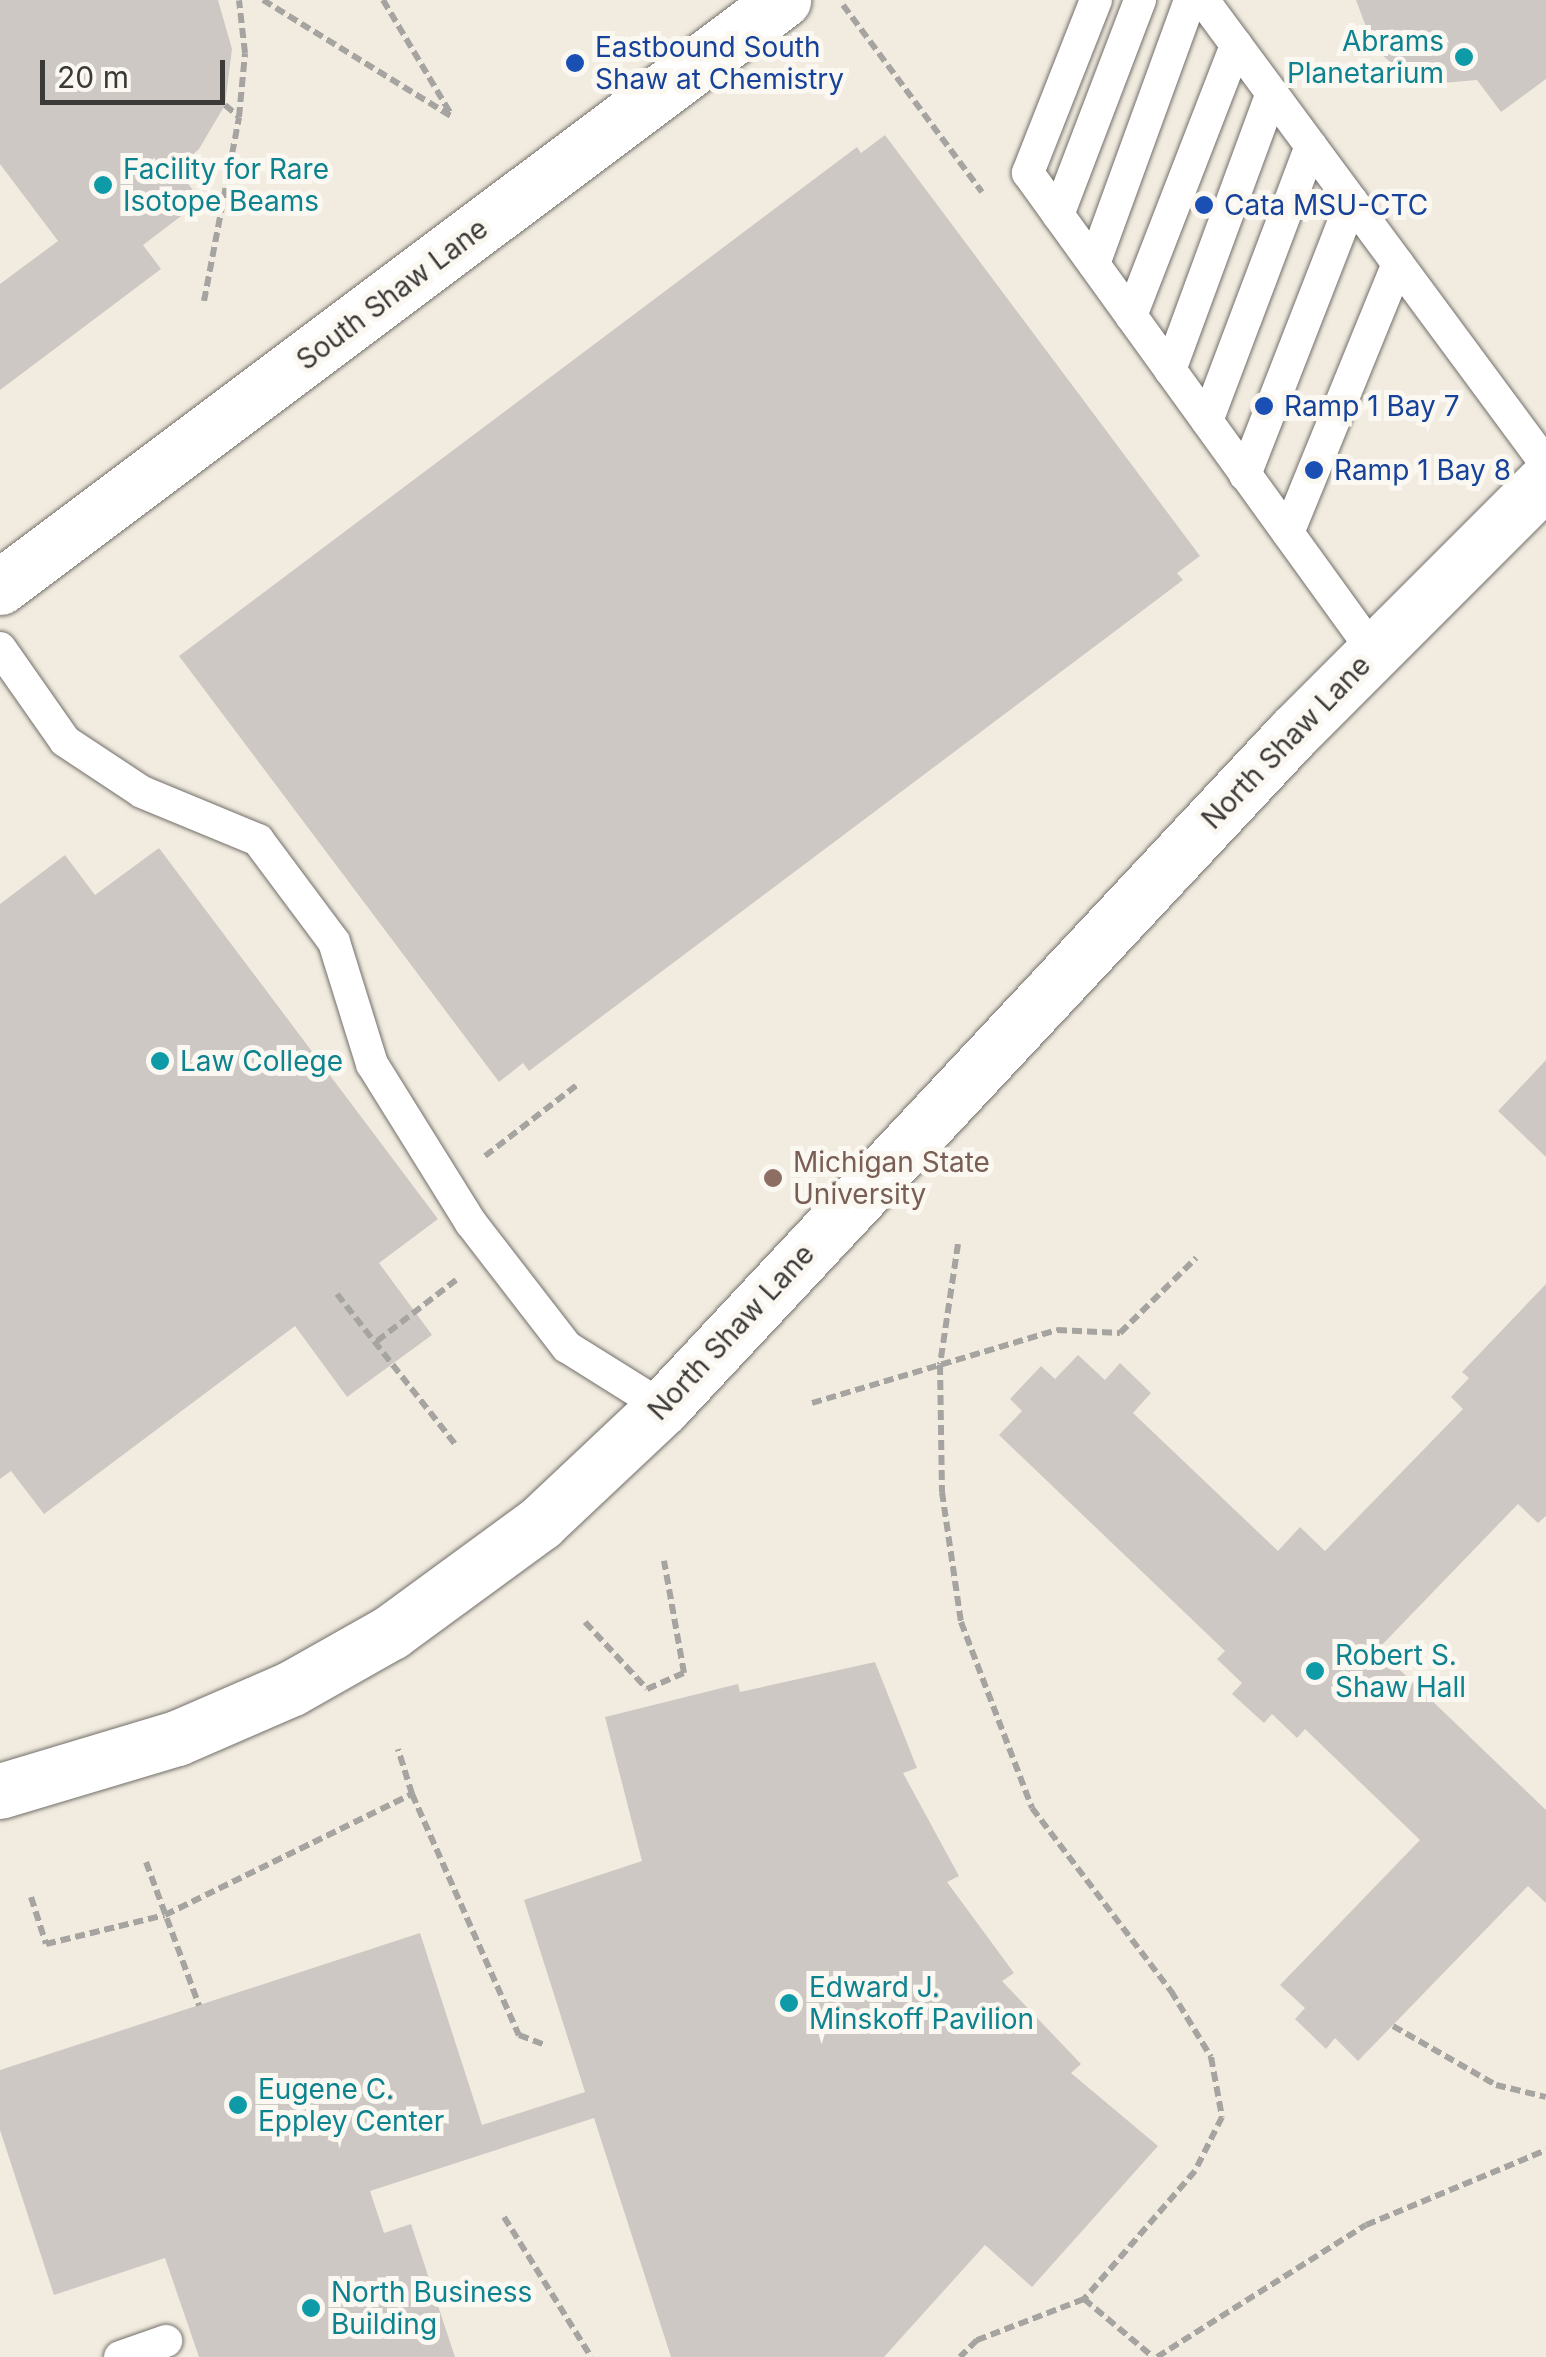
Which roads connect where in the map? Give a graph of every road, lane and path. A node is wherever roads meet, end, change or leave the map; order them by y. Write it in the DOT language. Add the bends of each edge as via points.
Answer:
graph roads {
  1 [pos="239,0"];
  2 [pos="263,0"];
  3 [pos="383,0"];
  4 [pos="783,0"];
  5 [pos="1096,0"];
  6 [pos="1140,0"];
  7 [pos="1190,0"];
  8 [pos="1203,0"];
  9 [pos="1236,44"];
  10 [pos="1272,93"];
  11 [pos="225,105"];
  12 [pos="239,117"];
  13 [pos="1311,146"];
  14 [pos="1352,201"];
  15 [pos="1058,214"];
  16 [pos="1094,264"];
  17 [pos="1398,264"];
  18 [pos="204,301"];
  19 [pos="1131,316"];
  20 [pos="1170,370"];
  21 [pos="1207,421"];
  22 [pos="1546,464"];
  23 [pos="1245,474"];
  24 [pos="1546,480"];
  25 [pos="1288,534"];
  26 [pos="0,587"];
  27 [pos="0,648"];
  28 [pos="1374,652"];
  29 [pos="958,1244"];
  30 [pos="1196,1258"];
  31 [pos="337,1294"];
  32 [pos="940,1365"];
  33 [pos="812,1403"];
  34 [pos="663,1407"];
  35 [pos="456,1444"];
  36 [pos="664,1561"];
  37 [pos="585,1622"];
  38 [pos="398,1748"];
  39 [pos="0,1790"];
  40 [pos="412,1794"];
  41 [pos="146,1862"];
  42 [pos="31,1897"];
  43 [pos="165,1915"];
  44 [pos="199,2005"];
  45 [pos="1393,2026"];
  46 [pos="546,2045"];
  47 [pos="1546,2097"];
  48 [pos="1546,2150"];
  49 [pos="504,2217"];
  50 [pos="1084,2299"];
  51 [pos="166,2341"];
  52 [pos="120,2357"];
  53 [pos="591,2357"];
  54 [pos="960,2357"];
  55 [pos="1155,2357"];
  1 -- 12 [label="path" via="245,53"];
  2 -- 3 [label="path" via="451,116"];
  4 -- 26 [label="street, South Shaw Lane"];
  5 -- 15 [label="lane" via="1028,173"];
  6 -- 15 [label="lane"];
  7 -- 16 [label="lane"];
  8 -- 9 [label="lane"];
  9 -- 10 [label="lane"];
  9 -- 19 [label="lane"];
  10 -- 13 [label="lane"];
  10 -- 20 [label="lane"];
  11 -- 12 [label="path"];
  12 -- 18 [label="path"];
  13 -- 14 [label="lane"];
  13 -- 21 [label="lane"];
  14 -- 17 [label="lane"];
  14 -- 23 [label="lane"];
  15 -- 16 [label="lane"];
  16 -- 19 [label="lane"];
  17 -- 22 [label="lane"];
  17 -- 25 [label="lane"];
  19 -- 20 [label="lane"];
  20 -- 21 [label="lane"];
  21 -- 23 [label="lane"];
  23 -- 25 [label="lane"];
  24 -- 28 [label="street, North Shaw Lane"];
  25 -- 28 [label="lane"];
  27 -- 34 [label="lane" via="66,741 142,792 258,840 334,942 372,1064 471,1223 567,1346"];
  28 -- 34 [label="street, North Shaw Lane"];
  29 -- 32 [label="path"];
  30 -- 32 [label="path" via="1120,1332 1057,1330"];
  31 -- 35 [label="path"];
  32 -- 33 [label="path"];
  32 -- 50 [label="path" via="942,1492 961,1622 1032,1808 1171,1991 1211,2057 1222,2116 1196,2171"];
  34 -- 39 [label="street, North Shaw Lane" via="540,1524 390,1632 292,1688 177,1738"];
  36 -- 37 [label="path" via="684,1673 648,1688"];
  38 -- 40 [label="path"];
  40 -- 43 [label="path"];
  40 -- 46 [label="path" via="519,2035"];
  41 -- 43 [label="path"];
  42 -- 43 [label="path" via="46,1944"];
  43 -- 44 [label="path"];
  45 -- 47 [label="path" via="1496,2085"];
  48 -- 55 [label="path" via="1366,2225"];
  49 -- 53 [label="path"];
  50 -- 54 [label="path" via="977,2340"];
  50 -- 55 [label="path"];
  51 -- 52 [label="lane"];
}
